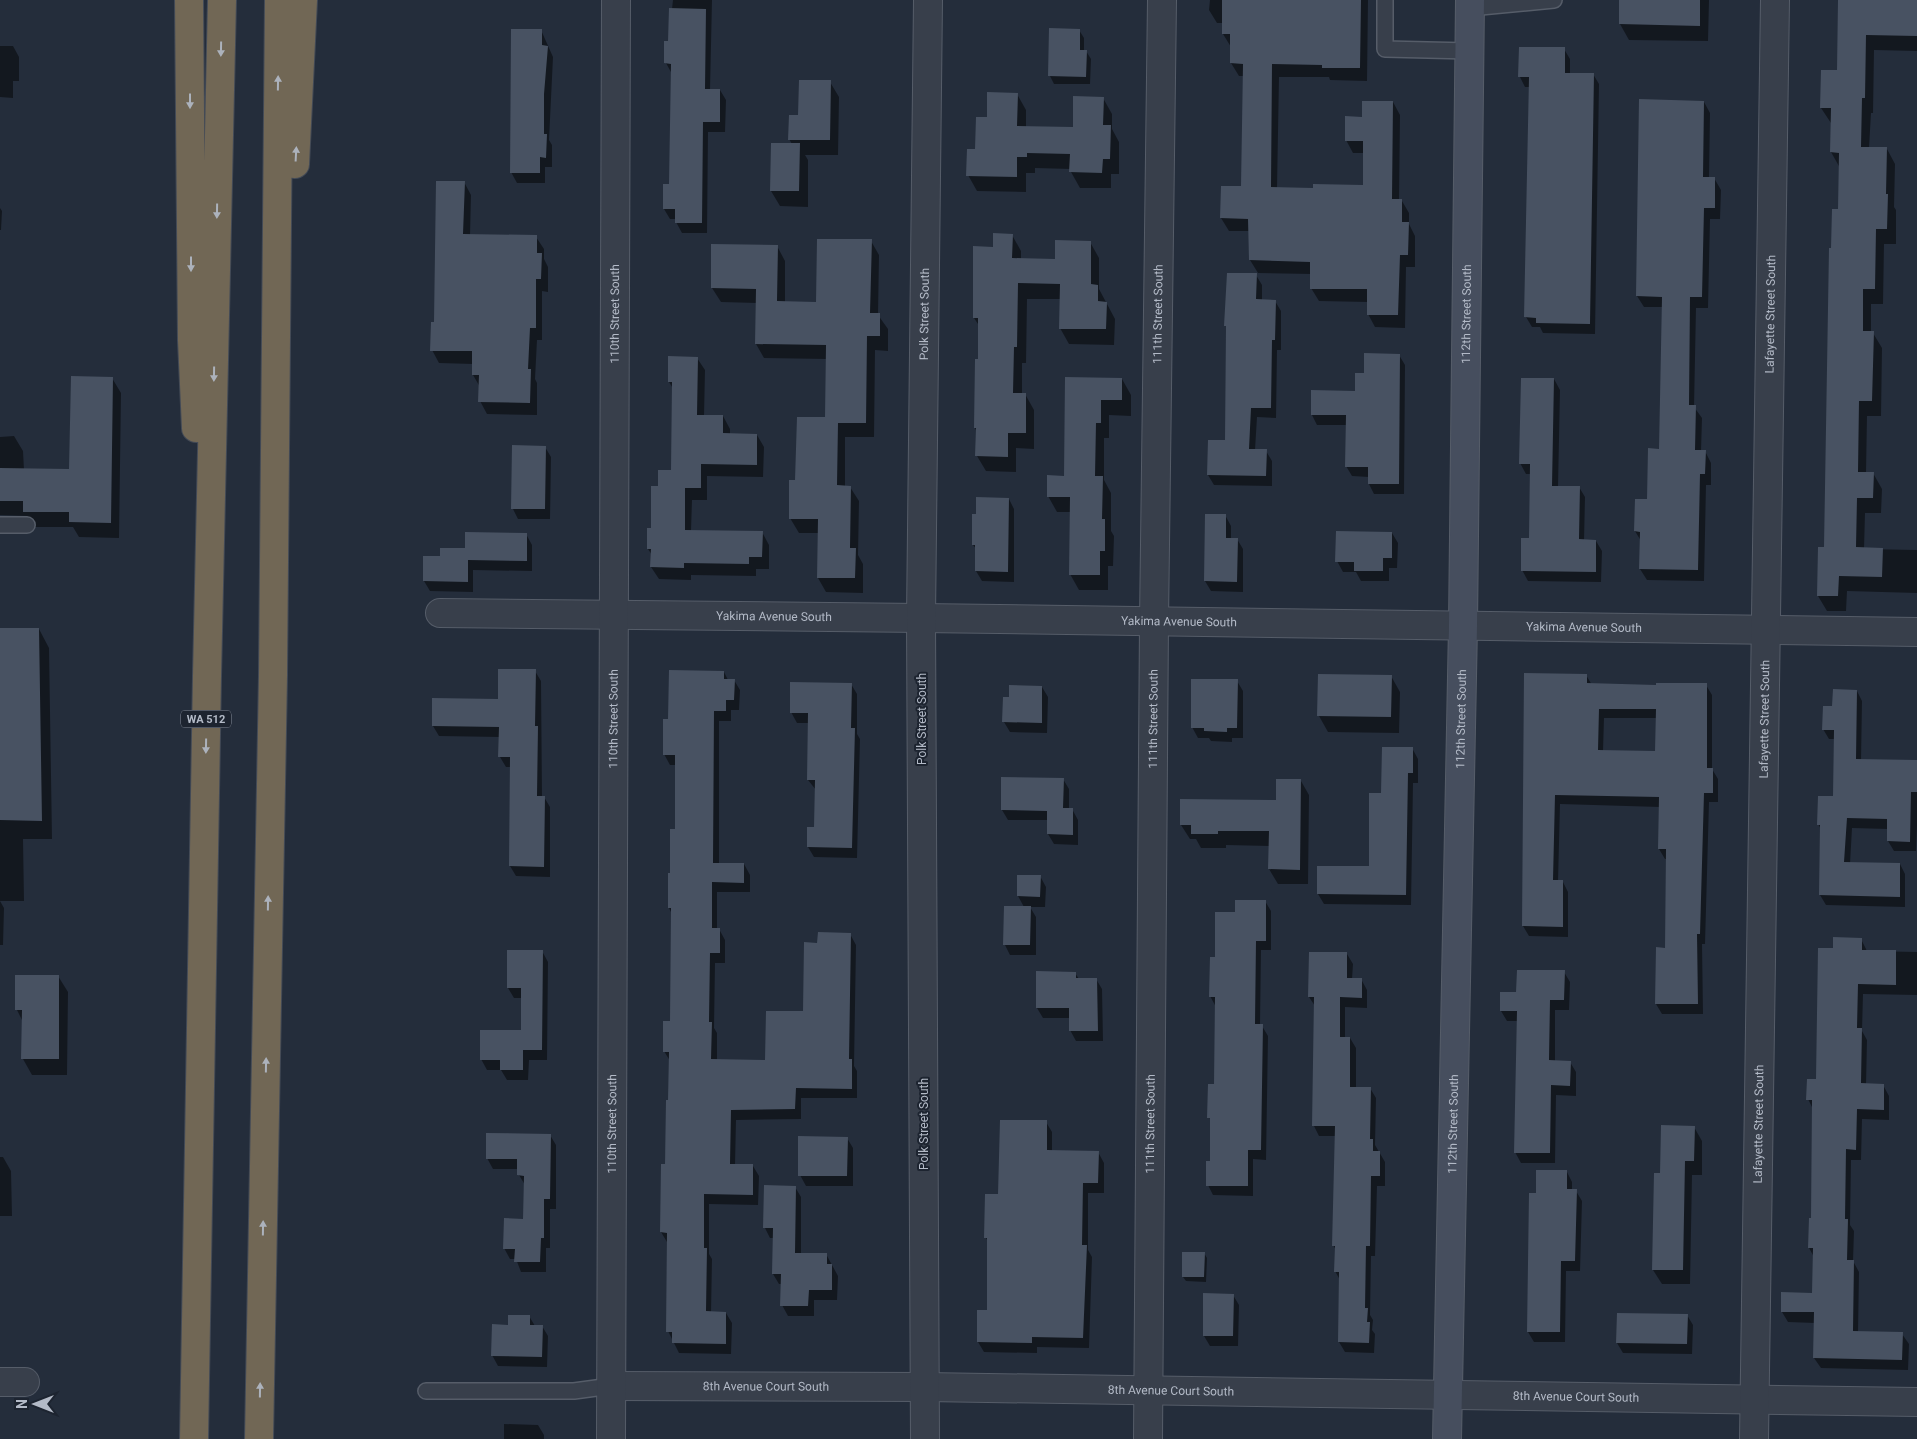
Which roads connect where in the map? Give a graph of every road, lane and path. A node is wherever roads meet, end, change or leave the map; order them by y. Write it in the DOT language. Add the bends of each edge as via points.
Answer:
graph roads {
  1 [pos="189,0"];
  2 [pos="222,0"];
  3 [pos="279,0"];
  4 [pos="303,0"];
  5 [pos="616,0"];
  6 [pos="928,0"];
  7 [pos="1162,0"];
  8 [pos="1385,0"];
  9 [pos="1554,0"];
  10 [pos="1775,0"];
  11 [pos="1470,4"];
  12 [pos="1470,51"];
  13 [pos="0,525"];
  14 [pos="27,525"];
  15 [pos="440,613"];
  16 [pos="613,616"];
  17 [pos="921,618"];
  18 [pos="1154,622"];
  19 [pos="1463,626"];
  20 [pos="1766,630"];
  21 [pos="1917,632"];
  22 [pos="273,675"];
  23 [pos="207,676"];
  24 [pos="611,1386"];
  25 [pos="926,1387"];
  26 [pos="426,1391"];
  27 [pos="1149,1391"];
  28 [pos="1448,1395"];
  29 [pos="1755,1399"];
  30 [pos="1917,1402"];
  31 [pos="194,1439"];
  32 [pos="259,1439"];
  33 [pos="611,1439"];
  34 [pos="925,1439"];
  35 [pos="1148,1439"];
  36 [pos="1447,1439"];
  37 [pos="1754,1439"];
  1 -- 23 [label="highway, one-way" via="192,340"];
  2 -- 23 [label="highway, WA 512, one-way"];
  22 -- 3 [label="highway, one-way"];
  22 -- 4 [label="highway, one-way"];
  5 -- 16 [label="street, 110th Street South"];
  6 -- 17 [label="street, Polk Street South"];
  7 -- 18 [label="street, 111th Street South"];
  8 -- 12 [label="lane" via="1385,49"];
  9 -- 11 [label="lane"];
  10 -- 20 [label="street, Lafayette Street South"];
  11 -- 12 [label="main road, 112th Street South"];
  12 -- 19 [label="main road, 112th Street South"];
  13 -- 14 [label="lane"];
  15 -- 16 [label="street, Yakima Avenue South"];
  16 -- 17 [label="street, Yakima Avenue South"];
  16 -- 24 [label="street, 110th Street South"];
  17 -- 18 [label="street, Yakima Avenue South"];
  17 -- 25 [label="street, Polk Street South"];
  18 -- 19 [label="street, Yakima Avenue South"];
  18 -- 27 [label="street, 111th Street South"];
  19 -- 20 [label="street, Yakima Avenue South"];
  19 -- 28 [label="main road, 112th Street South"];
  20 -- 21 [label="street, Yakima Avenue South"];
  20 -- 29 [label="street, Lafayette Street South"];
  32 -- 22 [label="highway, one-way"];
  23 -- 31 [label="highway, WA 512, one-way"];
  24 -- 25 [label="street, 8th Avenue Court South"];
  24 -- 26 [label="lane, 8th Avenue Court South" via="574,1391"];
  24 -- 33 [label="street, 110th Street South"];
  25 -- 27 [label="street, 8th Avenue Court South"];
  25 -- 34 [label="street, Polk Street South"];
  27 -- 28 [label="street, 8th Avenue Court South"];
  27 -- 35 [label="street, 111th Street South"];
  28 -- 29 [label="street, 8th Avenue Court South"];
  28 -- 36 [label="main road, 112th Street South"];
  29 -- 30 [label="street, 8th Avenue Court South"];
  29 -- 37 [label="street, Lafayette Street South"];
}
